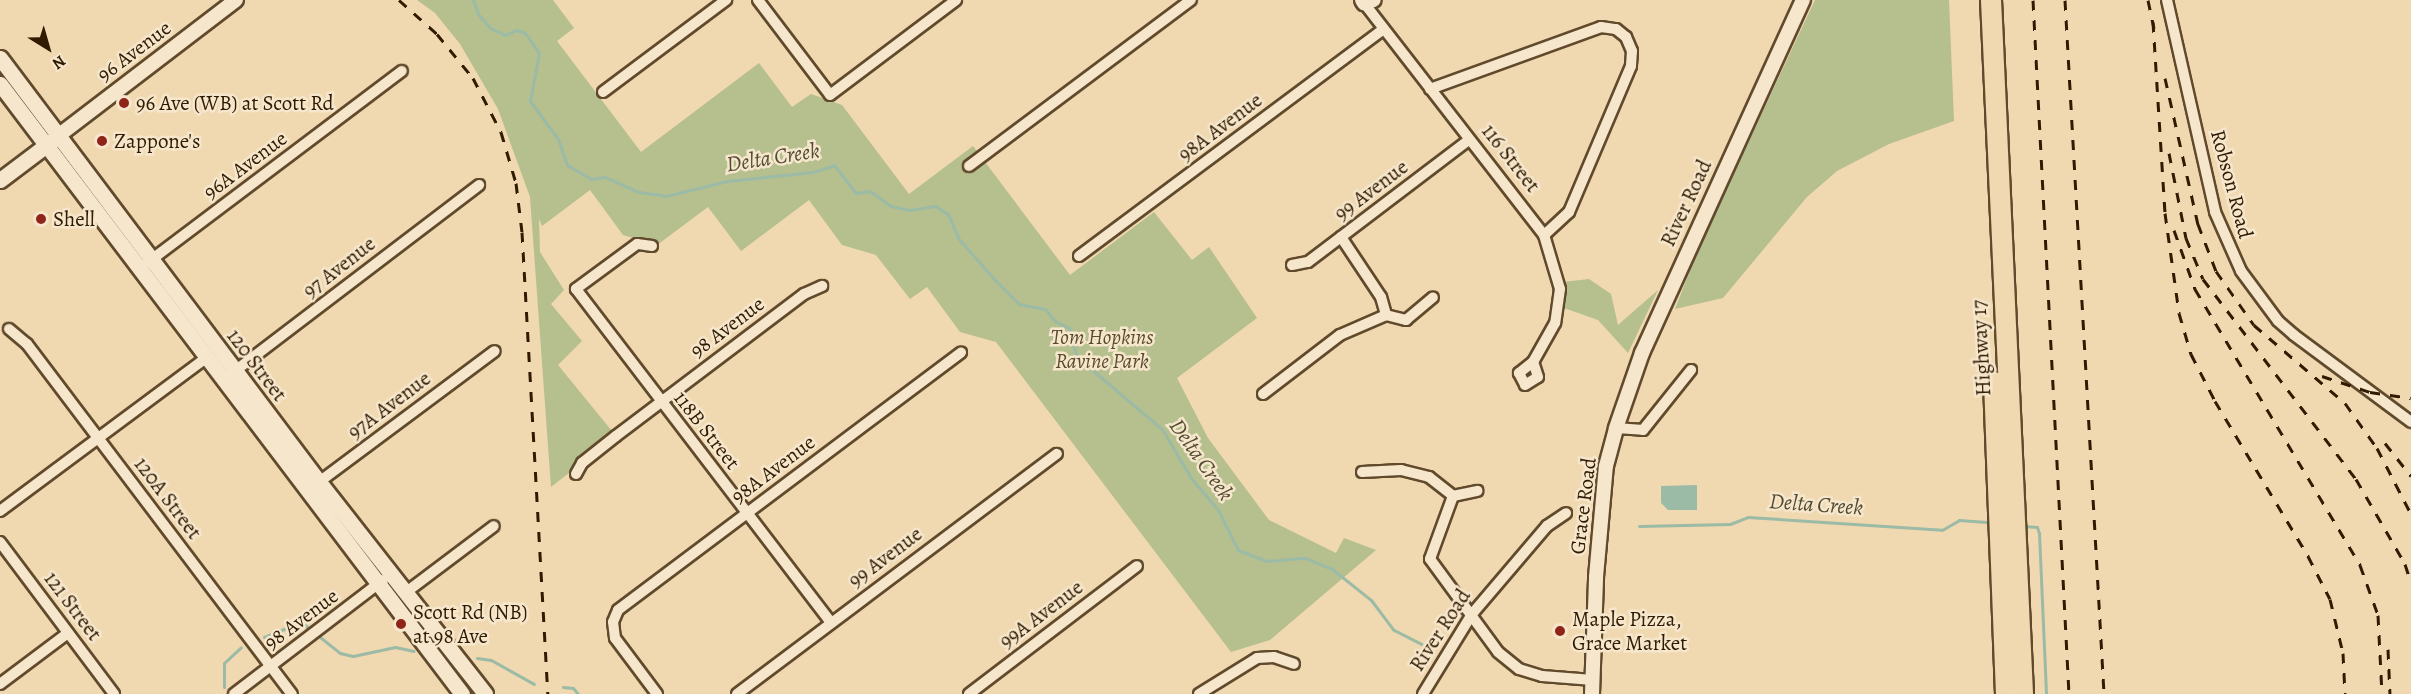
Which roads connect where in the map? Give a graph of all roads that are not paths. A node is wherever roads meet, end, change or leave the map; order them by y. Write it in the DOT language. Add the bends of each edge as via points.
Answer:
graph roads {
  1 [pos="236,0"];
  2 [pos="726,0"];
  3 [pos="758,0"];
  4 [pos="956,0"];
  5 [pos="1191,0"];
  6 [pos="1803,0"];
  7 [pos="1978,0"];
  8 [pos="1991,0"];
  9 [pos="2167,0"];
  10 [pos="1367,1"];
  11 [pos="1384,28"];
  12 [pos="0,58"];
  13 [pos="402,70"];
  14 [pos="0,84"];
  15 [pos="1430,89"];
  16 [pos="603,92"];
  17 [pos="1469,140"];
  18 [pos="51,141"];
  19 [pos="969,166"];
  20 [pos="0,180"];
  21 [pos="479,185"];
  22 [pos="1544,234"];
  23 [pos="1341,237"];
  24 [pos="652,246"];
  25 [pos="1079,256"];
  26 [pos="145,264"];
  27 [pos="1292,265"];
  28 [pos="822,286"];
  29 [pos="1433,297"];
  30 [pos="1386,315"];
  31 [pos="9,329"];
  32 [pos="495,351"];
  33 [pos="961,352"];
  34 [pos="206,358"];
  35 [pos="1533,362"];
  36 [pos="1691,370"];
  37 [pos="230,376"];
  38 [pos="1263,394"];
  39 [pos="661,402"];
  40 [pos="2411,422"];
  41 [pos="1616,428"];
  42 [pos="99,437"];
  43 [pos="1056,454"];
  44 [pos="1362,472"];
  45 [pos="576,474"];
  46 [pos="313,486"];
  47 [pos="1477,491"];
  48 [pos="1453,496"];
  49 [pos="0,511"];
  50 [pos="747,513"];
  51 [pos="1566,513"];
  52 [pos="494,526"];
  53 [pos="0,542"];
  54 [pos="1137,566"];
  55 [pos="385,579"];
  56 [pos="405,593"];
  57 [pos="1472,614"];
  58 [pos="831,622"];
  59 [pos="68,633"];
  60 [pos="1294,664"];
  61 [pos="271,666"];
  62 [pos="1593,680"];
  63 [pos="0,684"];
  64 [pos="114,694"];
  65 [pos="234,694"];
  66 [pos="292,694"];
  67 [pos="462,694"];
  68 [pos="485,694"];
  69 [pos="657,694"];
  70 [pos="737,694"];
  71 [pos="969,694"];
  72 [pos="1199,694"];
  73 [pos="1423,694"];
  74 [pos="1592,694"];
  75 [pos="2006,694"];
  76 [pos="2023,694"];
  1 -- 18 [label="street, 96 Avenue"];
  2 -- 16 [label="street"];
  3 -- 4 [label="street" via="830,95"];
  5 -- 19 [label="street"];
  6 -- 41 [label="street, River Road" via="1650,334"];
  7 -- 75 [label="highway, Highway 17"];
  8 -- 76 [label="highway, Highway 17"];
  9 -- 40 [label="street, Robson Road" via="2215,212 2230,252 2278,321"];
  10 -- 11 [label="street, 116 Street"];
  11 -- 15 [label="street, 116 Street"];
  11 -- 25 [label="street, 98A Avenue"];
  12 -- 18 [label="main road, 120 Street"];
  13 -- 26 [label="street, 96A Avenue"];
  14 -- 18 [label="main road, 120 Street"];
  15 -- 17 [label="street, 116 Street"];
  15 -- 22 [label="street" via="1601,27 1617,29 1626,37 1632,51 1632,66 1569,212"];
  17 -- 22 [label="street, 116 Street"];
  17 -- 23 [label="street, 99 Avenue"];
  18 -- 20 [label="main road, 96 Avenue"];
  18 -- 26 [label="main road, 120 Street"];
  21 -- 37 [label="street, 97 Avenue"];
  22 -- 35 [label="street, 116 Street" via="1560,289 1555,323"];
  23 -- 27 [label="street, 99 Avenue" via="1308,262"];
  23 -- 30 [label="street" via="1380,297"];
  24 -- 39 [label="street, 118B Street" via="637,244 576,289"];
  26 -- 34 [label="main road, 120 Street"];
  26 -- 37 [label="main road, 120 Street"];
  28 -- 39 [label="street, 98 Avenue" via="804,294"];
  29 -- 30 [label="street" via="1406,320"];
  30 -- 38 [label="street" via="1340,335"];
  31 -- 42 [label="street, 120A Street" via="27,344"];
  32 -- 46 [label="street, 97A Avenue"];
  33 -- 50 [label="street, 98A Avenue"];
  34 -- 37 [label="main road, 120 Street"];
  34 -- 42 [label="street"];
  36 -- 41 [label="street" via="1643,430"];
  37 -- 46 [label="main road, 120 Street"];
  39 -- 45 [label="street, 98 Avenue" via="582,463"];
  39 -- 50 [label="street, 118B Street"];
  41 -- 62 [label="street, Grace Road" via="1604,488"];
  42 -- 49 [label="street"];
  42 -- 61 [label="street, 120A Street"];
  43 -- 58 [label="street, 99 Avenue"];
  44 -- 48 [label="street" via="1410,472 1429,477"];
  46 -- 55 [label="main road, 120 Street"];
  47 -- 48 [label="street"];
  48 -- 57 [label="street" via="1430,559"];
  50 -- 58 [label="street, 118B Street"];
  50 -- 69 [label="street, 98A Avenue" via="623,606 613,621 615,638"];
  51 -- 57 [label="street, River Road" via="1547,526"];
  52 -- 56 [label="street"];
  53 -- 59 [label="street, 121 Street"];
  54 -- 71 [label="street, 99A Avenue"];
  55 -- 56 [label="main road, 120 Street"];
  55 -- 61 [label="street, 98 Avenue"];
  55 -- 67 [label="main road, 120 Street"];
  56 -- 68 [label="main road, 120 Street"];
  57 -- 62 [label="street" via="1498,652 1519,669 1542,676"];
  57 -- 73 [label="street, River Road"];
  58 -- 70 [label="street, 99 Avenue"];
  59 -- 63 [label="street"];
  59 -- 64 [label="street, 121 Street"];
  60 -- 72 [label="street" via="1274,657 1257,658 1231,670"];
  61 -- 65 [label="street, 98 Avenue"];
  61 -- 66 [label="street, 120A Street"];
  62 -- 74 [label="street, Grace Road"];
}
